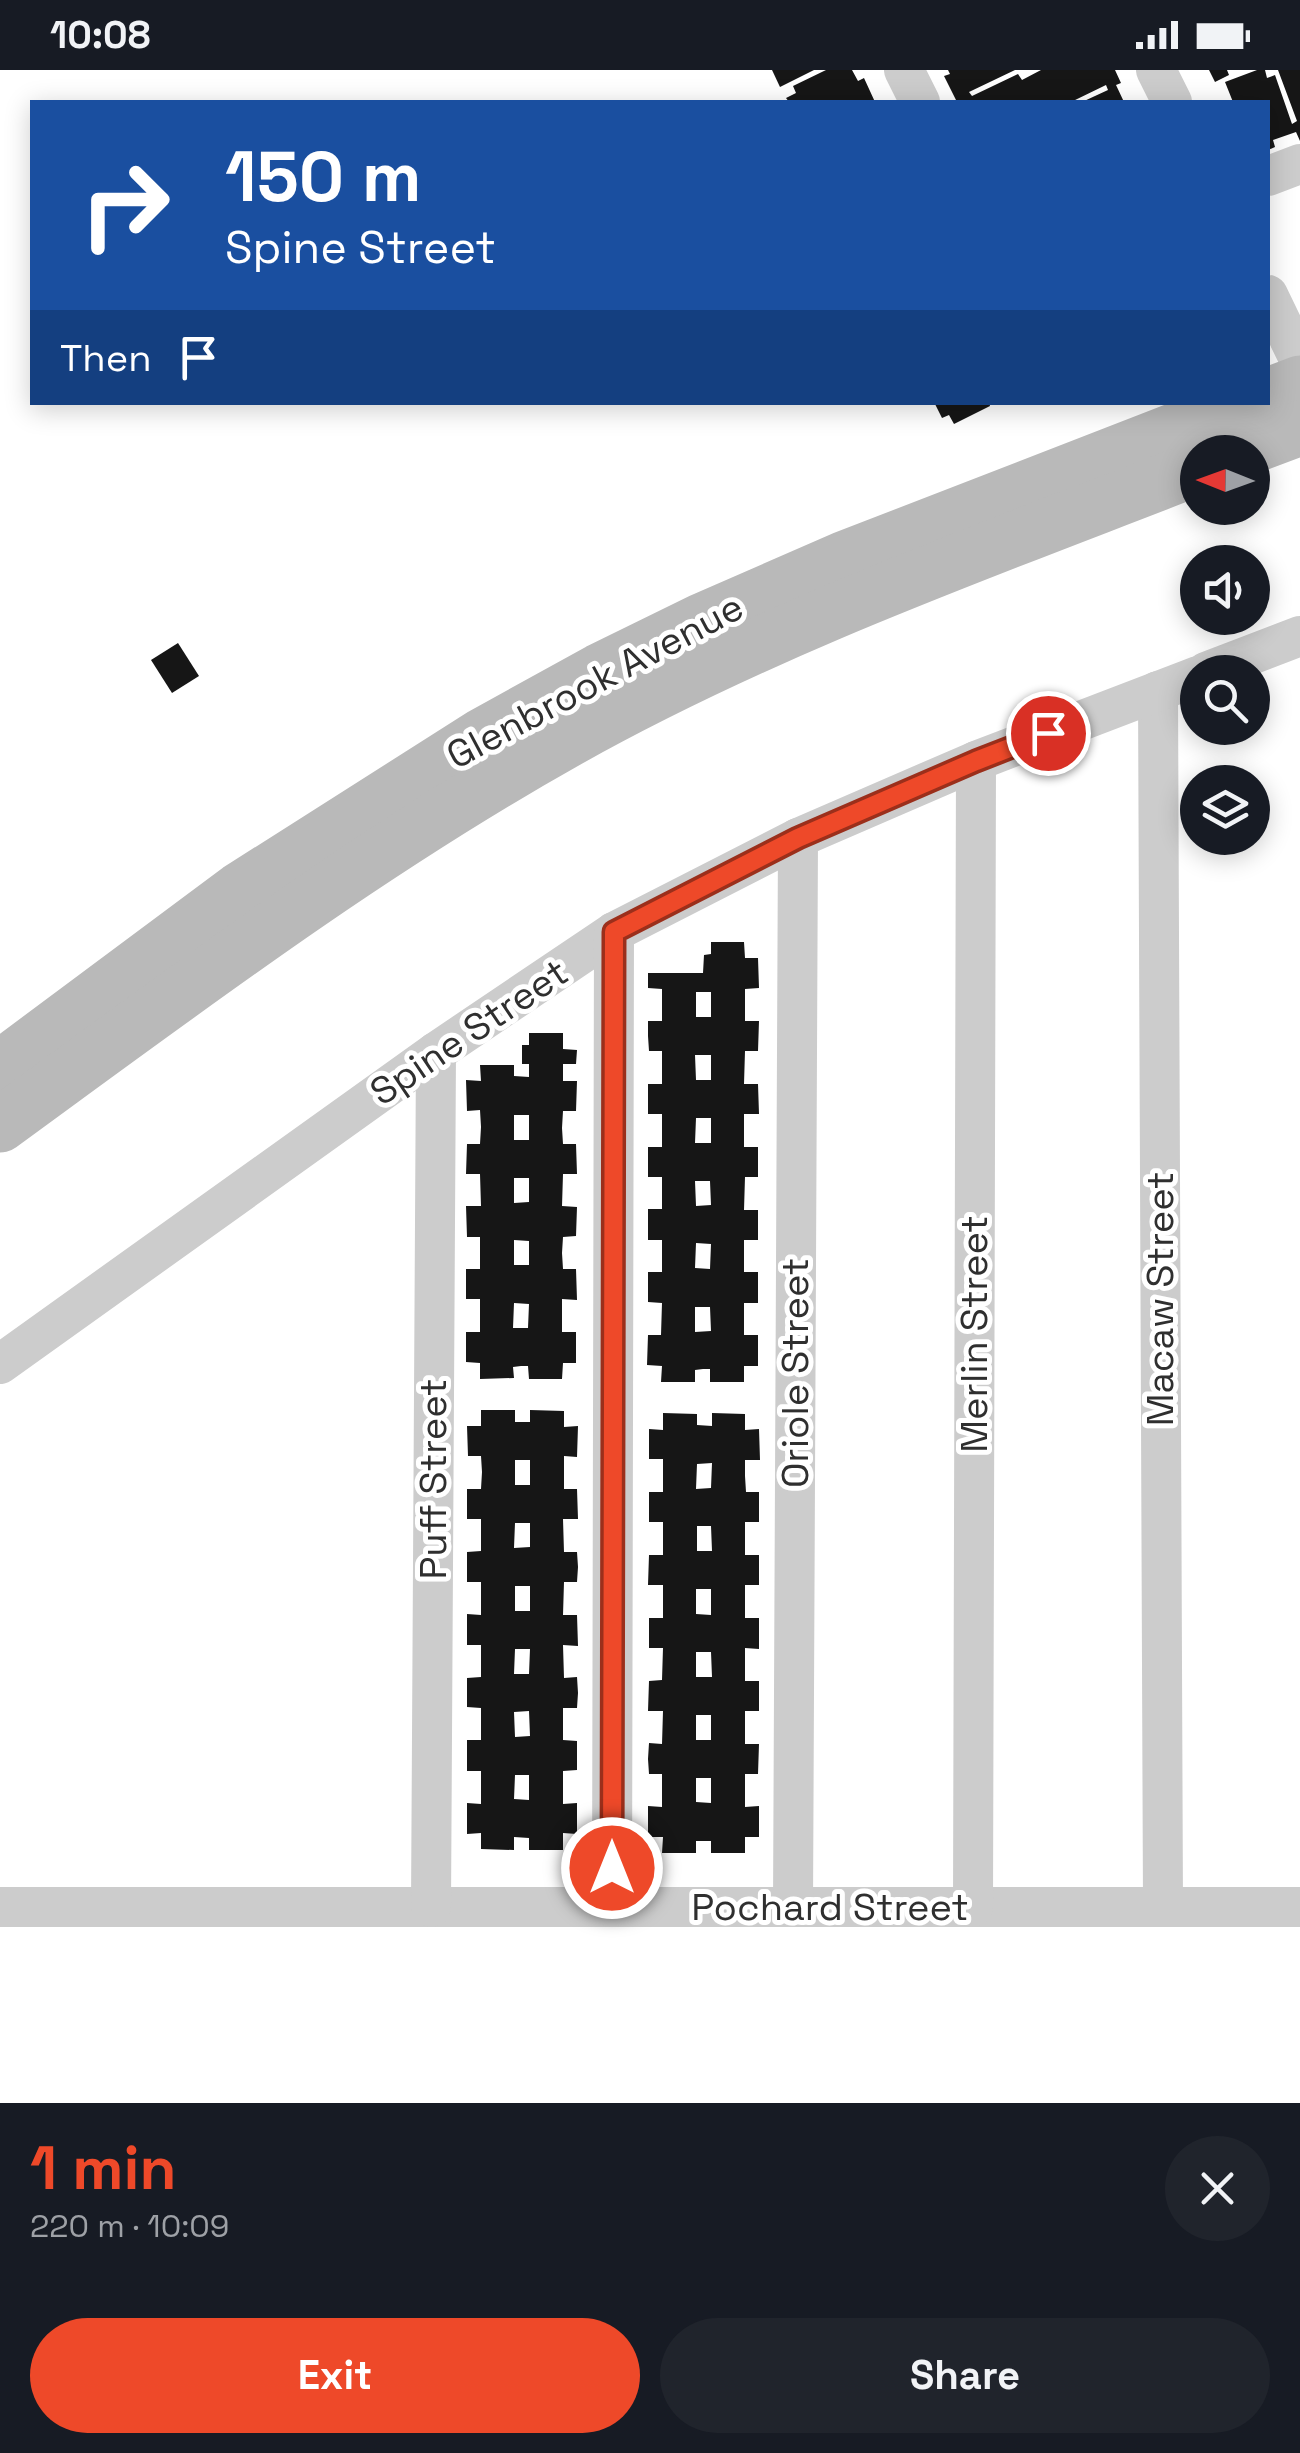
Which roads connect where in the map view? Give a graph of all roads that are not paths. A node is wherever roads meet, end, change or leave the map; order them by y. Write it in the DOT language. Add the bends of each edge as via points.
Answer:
graph roads {
  1 [pos="904,70"];
  2 [pos="1156,70"];
  3 [pos="919,100"];
  4 [pos="1171,100"];
  5 [pos="1300,164"];
  6 [pos="1270,175"];
  7 [pos="1270,300"];
  8 [pos="1300,361"];
  9 [pos="1300,383"];
  10 [pos="1270,394"];
  11 [pos="1240,405"];
  12 [pos="1300,428"];
  13 [pos="1270,439"];
  14 [pos="1180,475"];
  15 [pos="1300,636"];
  16 [pos="1250,655"];
  17 [pos="1180,683"];
  18 [pos="1158,691"];
  19 [pos="976,761"];
  20 [pos="798,838"];
  21 [pos="614,932"];
  22 [pos="436,1052"];
  23 [pos="0,1068"];
  24 [pos="0,1125"];
  25 [pos="0,1364"];
  26 [pos="0,1906"];
  27 [pos="612,1906"];
  28 [pos="973,1906"];
  29 [pos="430,1907"];
  30 [pos="793,1907"];
  31 [pos="1163,1907"];
  32 [pos="1300,1907"];
  1 -- 3 [label="street"];
  2 -- 4 [label="street"];
  5 -- 6 [label="street"];
  7 -- 8 [label="street"];
  9 -- 10 [label="street"];
  11 -- 23 [label="street, Glenbrook Avenue" via="843,558 599,671 483,735 239,890"];
  12 -- 13 [label="street"];
  14 -- 24 [label="street, Glenbrook Avenue" via="852,603 568,740 266,930"];
  15 -- 16 [label="street"];
  17 -- 18 [label="street, Spine Street"];
  18 -- 19 [label="street, Spine Street"];
  18 -- 31 [label="street, Macaw Street"];
  19 -- 20 [label="street, Spine Street"];
  19 -- 28 [label="street, Merlin Street"];
  20 -- 21 [label="street, Spine Street"];
  20 -- 30 [label="street, Oriole Street"];
  21 -- 22 [label="street, Spine Street"];
  21 -- 27 [label="street"];
  22 -- 25 [label="street, Spine Street"];
  22 -- 29 [label="street, Puff Street"];
  26 -- 29 [label="street, Pochard Street"];
  27 -- 29 [label="street, Pochard Street"];
  27 -- 30 [label="street, Pochard Street"];
  28 -- 30 [label="street, Pochard Street"];
  28 -- 31 [label="street, Pochard Street"];
  31 -- 32 [label="street, Pochard Street"];
}
